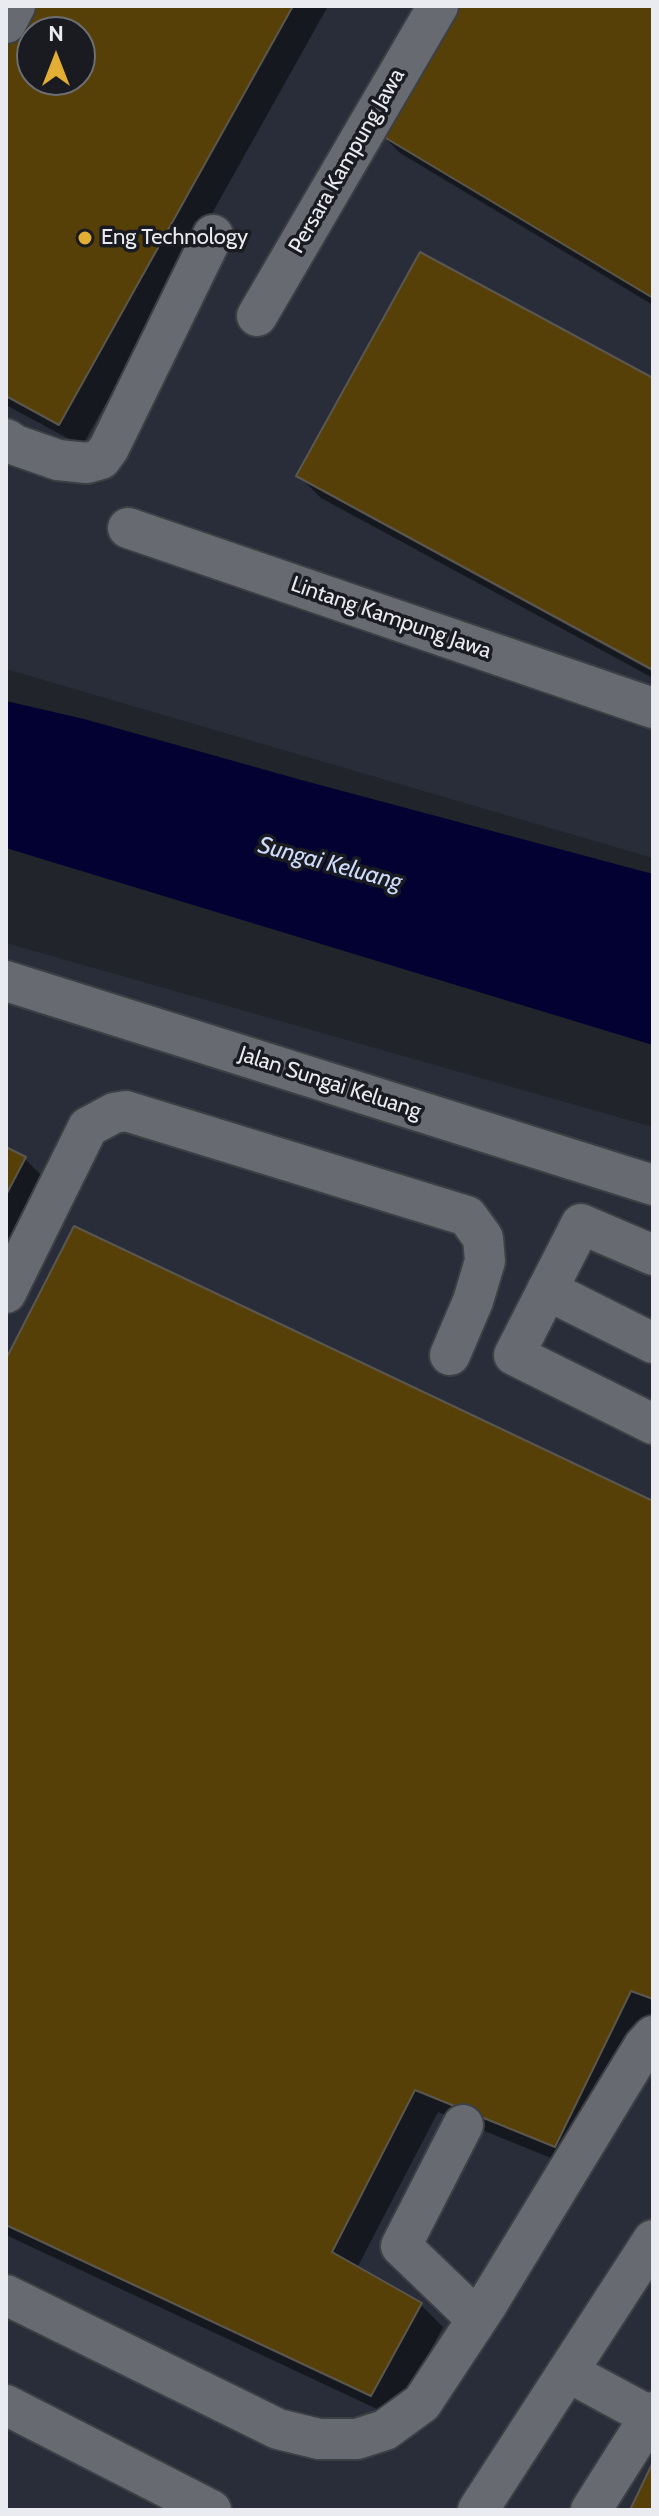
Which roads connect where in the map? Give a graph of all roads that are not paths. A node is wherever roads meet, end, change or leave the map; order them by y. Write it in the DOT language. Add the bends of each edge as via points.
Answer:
graph roads {
  1 [pos="15,6"];
  2 [pos="438,6"];
  3 [pos="6,23"];
  4 [pos="213,235"];
  5 [pos="257,316"];
  6 [pos="6,439"];
  7 [pos="128,528"];
  8 [pos="653,708"];
  9 [pos="6,981"];
  10 [pos="653,1185"];
  11 [pos="653,1255"];
  12 [pos="547,1290"];
  13 [pos="6,1293"];
  14 [pos="653,1343"];
  15 [pos="450,1355"];
  16 [pos="653,1424"];
  17 [pos="653,2036"];
  18 [pos="463,2125"];
  19 [pos="653,2240"];
  20 [pos="6,2295"];
  21 [pos="477,2319"];
  22 [pos="568,2372"];
  23 [pos="6,2405"];
  24 [pos="652,2416"];
  25 [pos="211,2510"];
  26 [pos="478,2510"];
  27 [pos="591,2510"];
  1 -- 3 [label="street"];
  2 -- 5 [label="street, Persara Kampung Jawa"];
  4 -- 6 [label="street" via="101,459 58,460"];
  7 -- 8 [label="street, Lintang Kampung Jawa"];
  9 -- 10 [label="street, Jalan Sungai Keluang"];
  11 -- 12 [label="street" via="581,1224"];
  12 -- 14 [label="street"];
  12 -- 16 [label="street" via="514,1355"];
  13 -- 15 [label="street" via="88,1127 126,1111 467,1216 483,1238 485,1261"];
  17 -- 21 [label="street"];
  18 -- 21 [label="street" via="401,2246"];
  19 -- 22 [label="street"];
  20 -- 21 [label="street" via="278,2429 319,2439 357,2439 385,2430 422,2403"];
  22 -- 24 [label="street"];
  22 -- 26 [label="street"];
  23 -- 25 [label="street"];
  24 -- 27 [label="street"];
}
